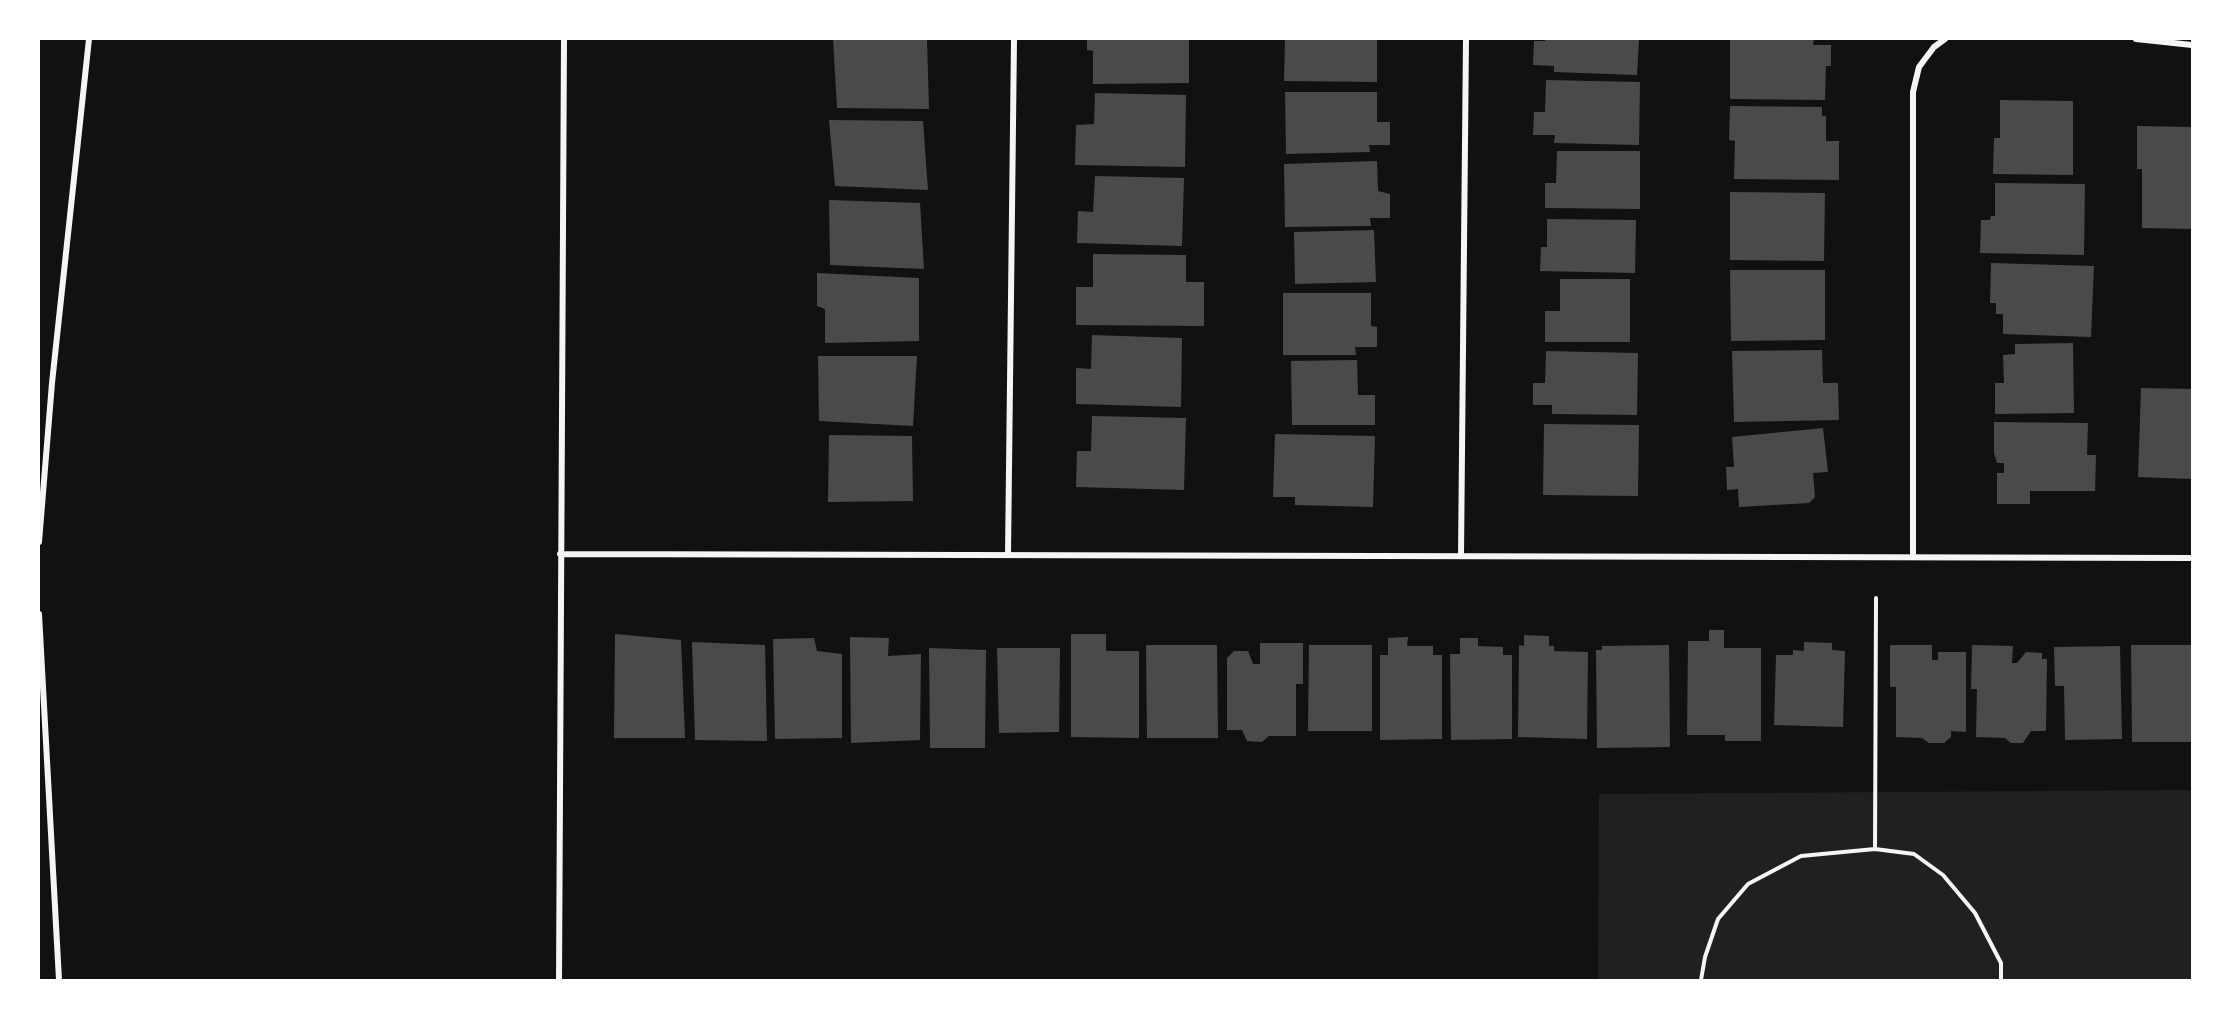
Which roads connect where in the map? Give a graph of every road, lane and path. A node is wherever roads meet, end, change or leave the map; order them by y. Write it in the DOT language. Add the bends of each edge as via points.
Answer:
graph roads {
  1 [pos="89,39"];
  2 [pos="564,39"];
  3 [pos="1014,39"];
  4 [pos="1466,39"];
  5 [pos="1946,39"];
  6 [pos="2136,39"];
  7 [pos="2192,45"];
  8 [pos="39,542"];
  9 [pos="560,555"];
  10 [pos="1008,555"];
  11 [pos="1461,555"];
  12 [pos="1913,556"];
  13 [pos="2192,558"];
  14 [pos="1876,598"];
  15 [pos="39,614"];
  16 [pos="1875,849"];
  17 [pos="59,980"];
  18 [pos="559,980"];
  19 [pos="1701,980"];
  20 [pos="2001,980"];
  1 -- 8 [label="street"];
  2 -- 9 [label="street"];
  3 -- 10 [label="street"];
  4 -- 11 [label="street"];
  5 -- 12 [label="street" via="1934,47 1919,68 1913,92"];
  6 -- 7 [label="street"];
  9 -- 10 [label="street"];
  9 -- 18 [label="street"];
  10 -- 11 [label="street"];
  11 -- 12 [label="street"];
  12 -- 13 [label="street"];
  14 -- 16 [label="path"];
  15 -- 17 [label="street"];
  16 -- 19 [label="path" via="1801,856 1748,884 1718,919"];
  16 -- 20 [label="path" via="1914,854 1943,875 1974,913 2001,963"];
}
